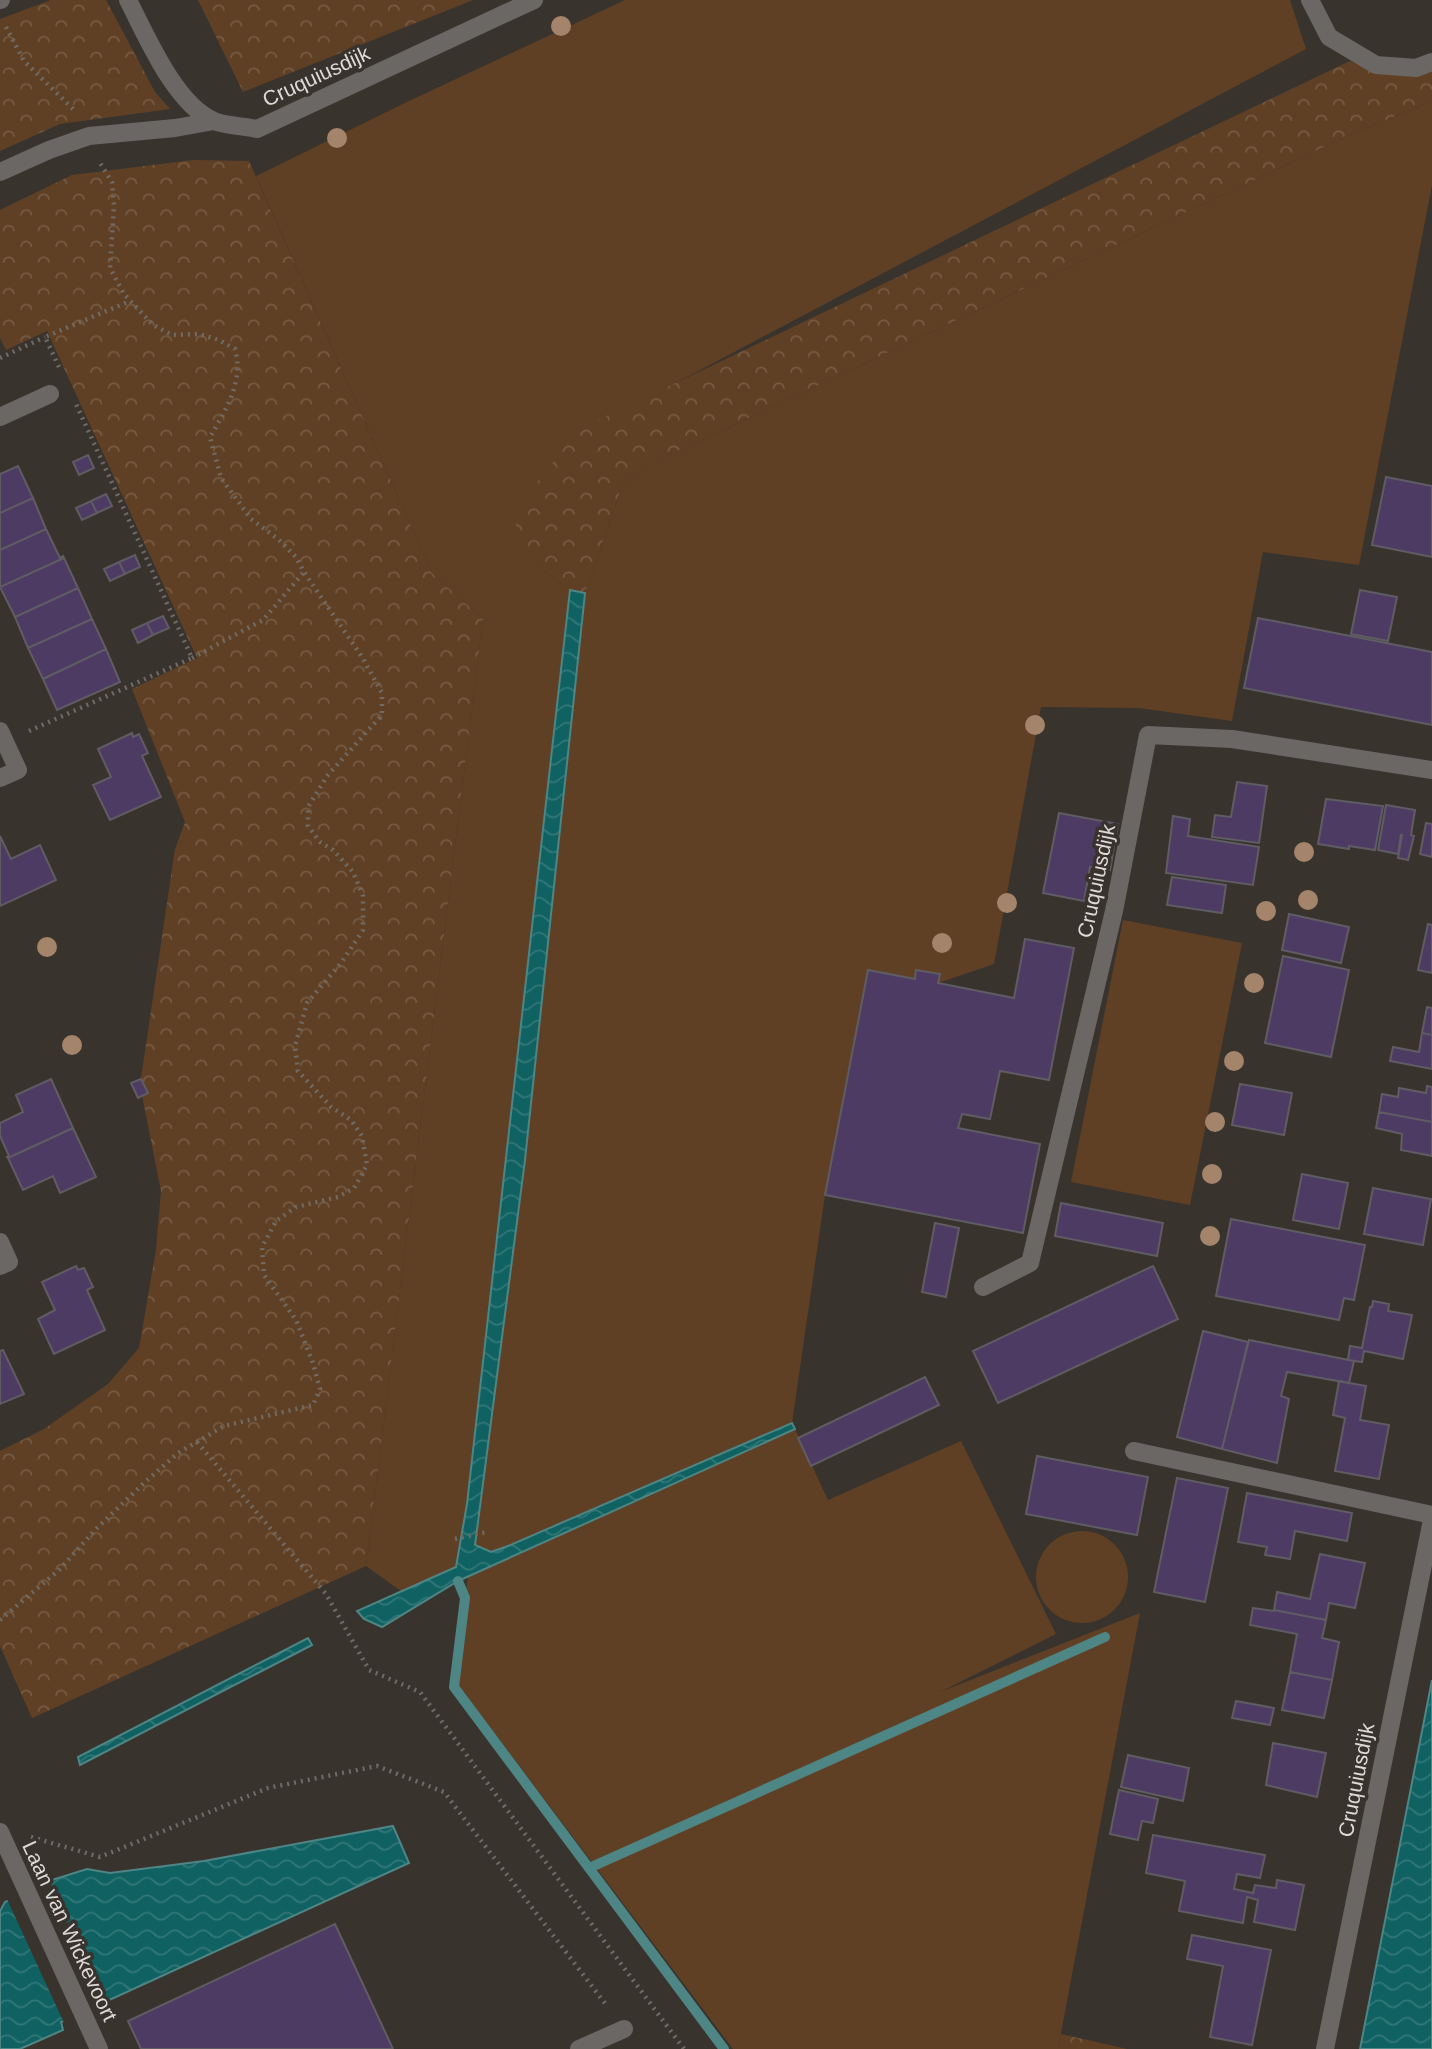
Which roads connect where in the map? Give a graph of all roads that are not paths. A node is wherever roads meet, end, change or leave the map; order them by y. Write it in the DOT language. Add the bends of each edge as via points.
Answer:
graph roads {
  1 [pos="128,0"];
  2 [pos="534,0"];
  3 [pos="1310,0"];
  4 [pos="1432,62"];
  5 [pos="214,121"];
  6 [pos="0,172"];
  7 [pos="50,394"];
  8 [pos="0,417"];
  9 [pos="2,736"];
  10 [pos="1432,770"];
  11 [pos="0,778"];
  12 [pos="0,1242"];
  13 [pos="0,1266"];
  14 [pos="983,1287"];
  15 [pos="1134,1451"];
  16 [pos="1432,1515"];
  17 [pos="1432,1520"];
  18 [pos="0,1832"];
  19 [pos="624,2029"];
  20 [pos="96,2043"];
  21 [pos="579,2049"];
  22 [pos="1325,2049"];
  1 -- 5 [label="street, Cruquiusdijk" via="185,100"];
  2 -- 5 [label="street, Cruquiusdijk" via="257,129"];
  3 -- 4 [label="street" via="1329,37 1376,65 1416,68"];
  5 -- 6 [label="street" via="89,136"];
  7 -- 8 [label="street"];
  9 -- 11 [label="street" via="18,770"];
  10 -- 14 [label="street, Cruquiusdijk" via="1232,739 1148,735 1114,911 1030,1263"];
  12 -- 13 [label="street" via="9,1262"];
  15 -- 16 [label="street"];
  17 -- 22 [label="street, Cruquiusdijk"];
  18 -- 20 [label="street, Laan van Wickevoort"];
  19 -- 21 [label="street"];
}
